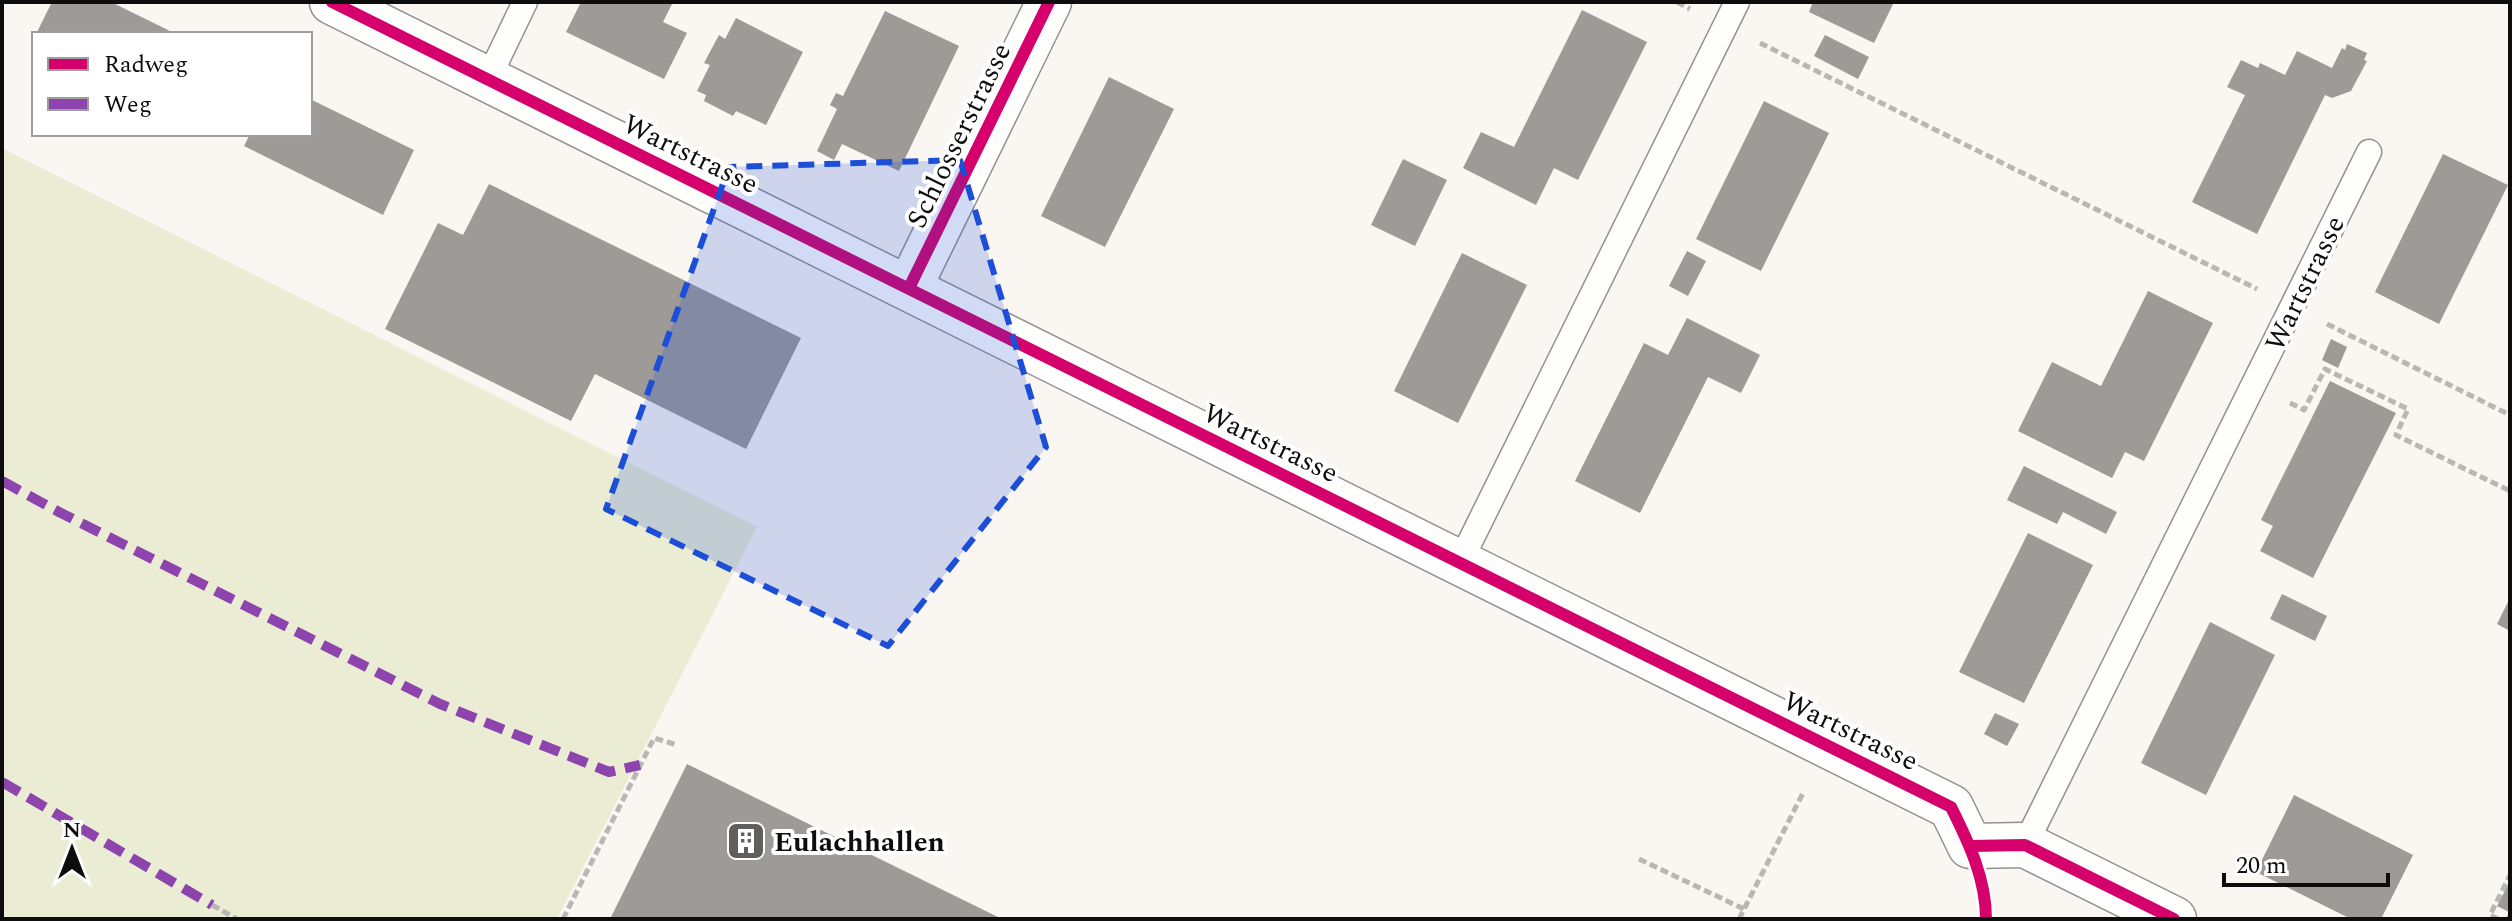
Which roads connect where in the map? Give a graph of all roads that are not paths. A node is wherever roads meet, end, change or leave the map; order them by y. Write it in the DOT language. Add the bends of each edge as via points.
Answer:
graph roads {
  1 [pos="332,2"];
  2 [pos="525,2"];
  3 [pos="1049,2"];
  4 [pos="1737,2"];
  5 [pos="488,79"];
  6 [pos="2369,152"];
  7 [pos="909,288"];
  8 [pos="1460,562"];
  9 [pos="2025,845"];
  10 [pos="2174,919"];
  1 -- 5 [label="street, Wartstrasse"];
  2 -- 5 [label="lane"];
  3 -- 7 [label="street, Schlosserstrasse"];
  4 -- 8 [label="lane"];
  5 -- 7 [label="street, Wartstrasse"];
  6 -- 9 [label="lane, Wartstrasse"];
  7 -- 8 [label="street, Wartstrasse"];
  8 -- 9 [label="street, Wartstrasse" via="1951,807 1970,846"];
  9 -- 10 [label="street, Wartstrasse"];
}
